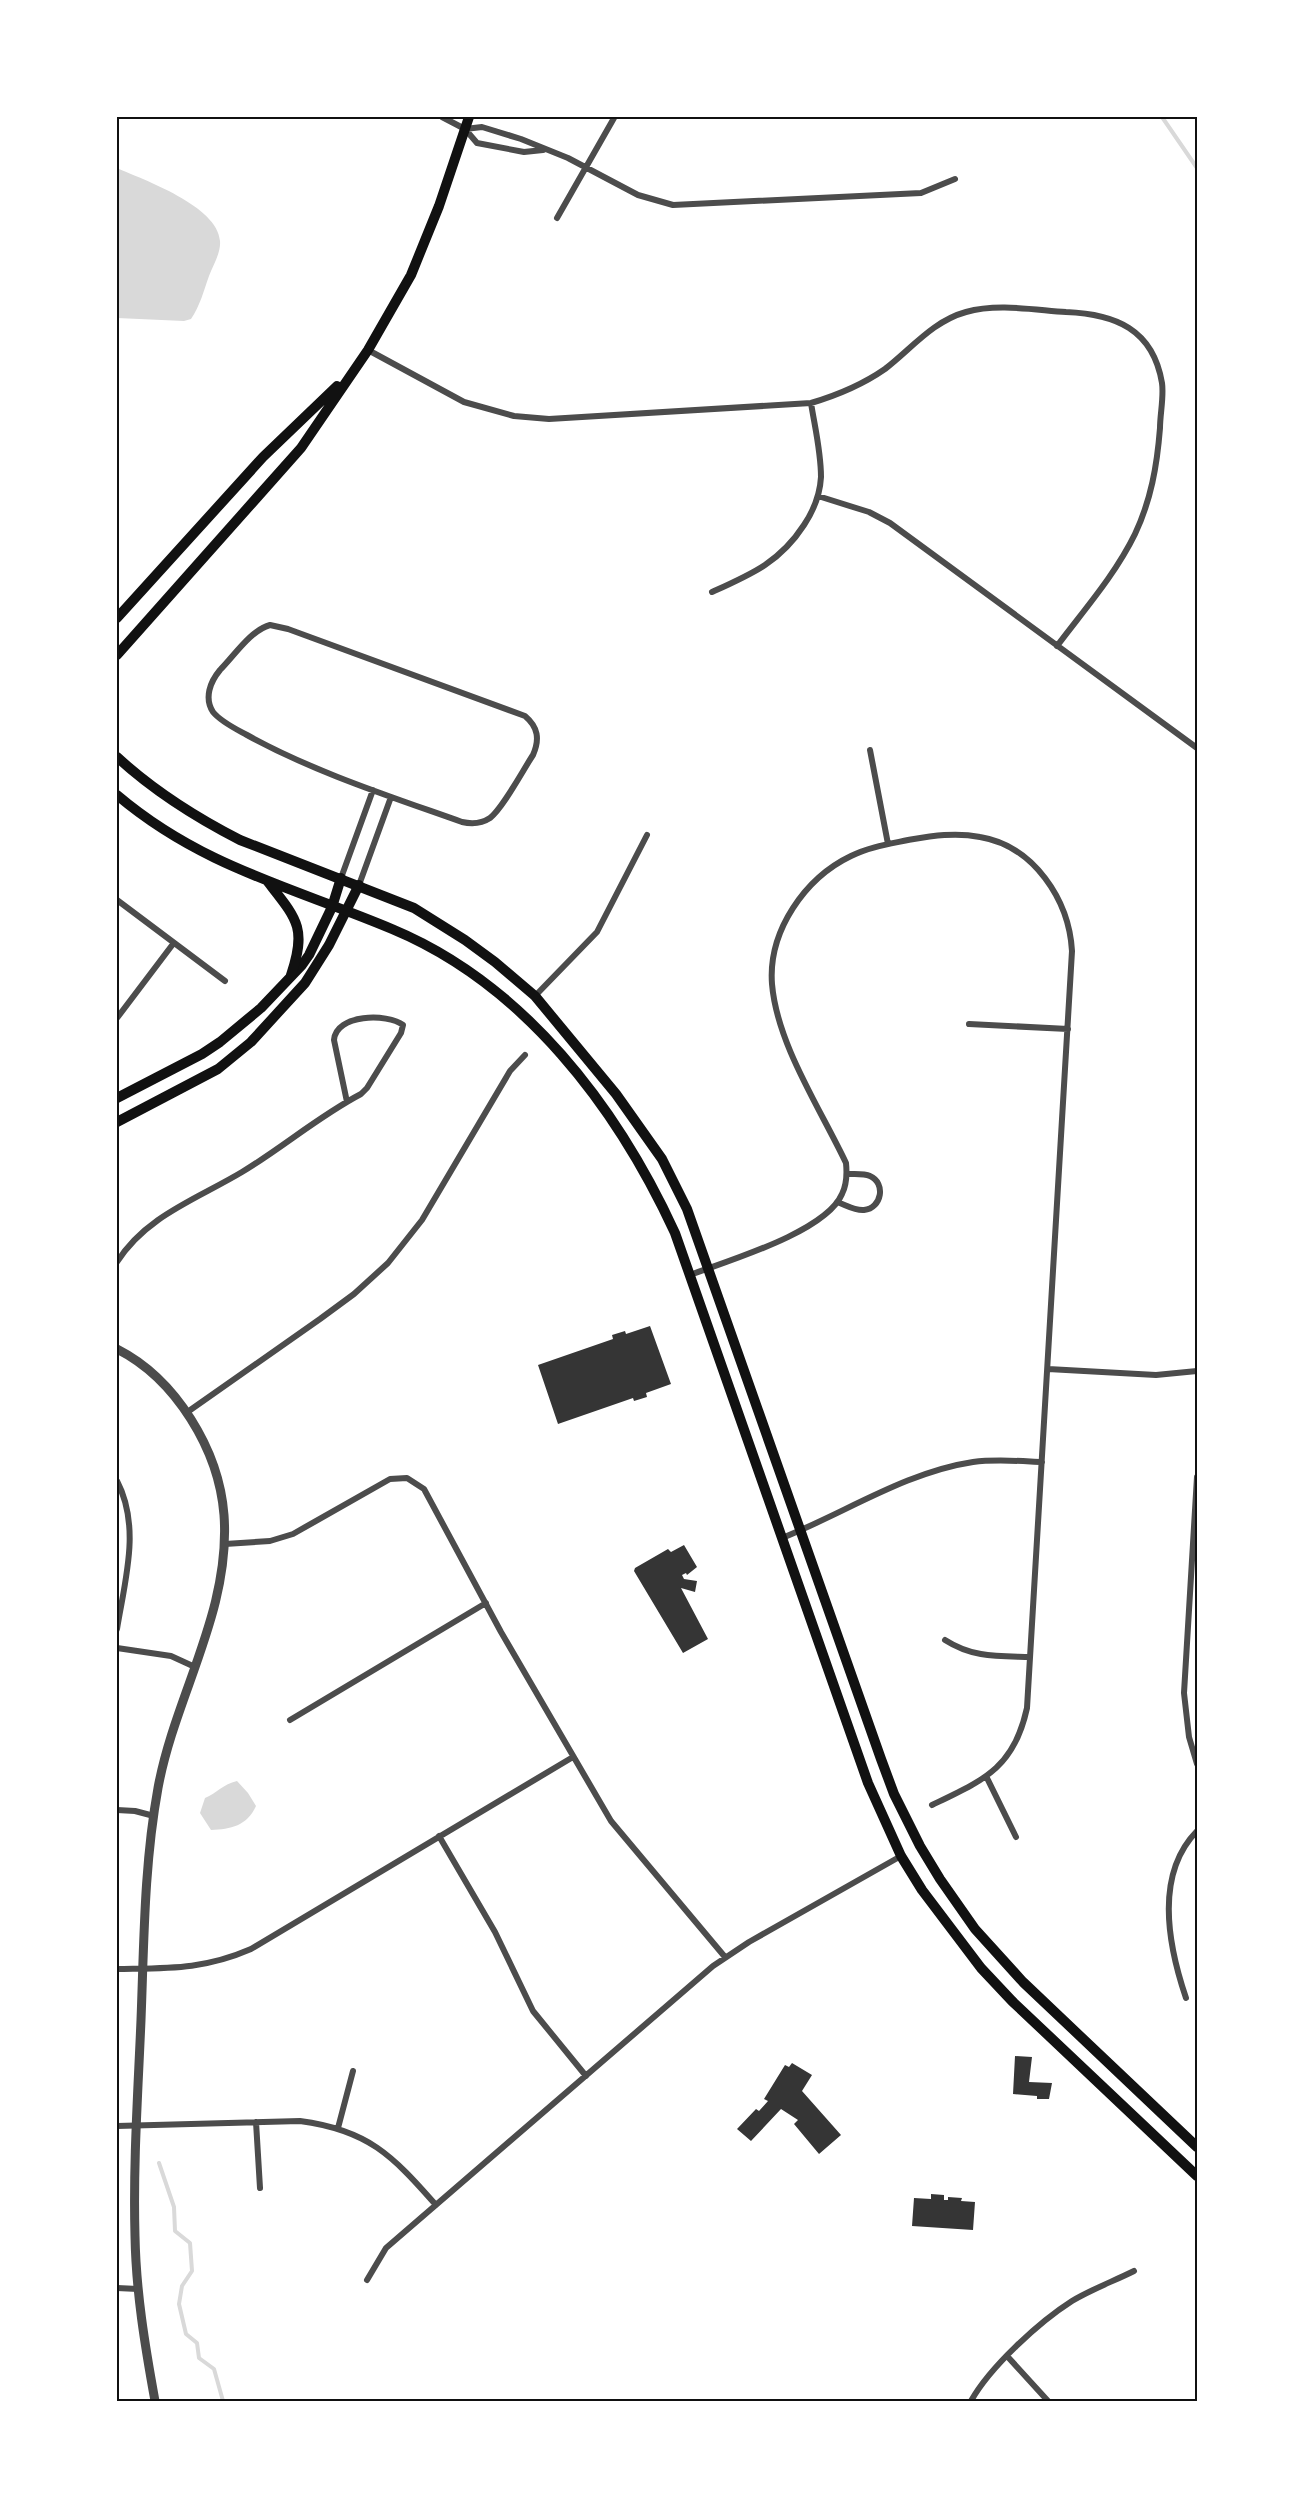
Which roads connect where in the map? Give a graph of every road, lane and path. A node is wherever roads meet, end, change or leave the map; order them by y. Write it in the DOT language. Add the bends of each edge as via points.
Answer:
graph roads {
  1 [pos="442,117"];
  2 [pos="469,117"];
  3 [pos="614,118"];
  4 [pos="465,129"];
  5 [pos="544,150"];
  6 [pos="586,167"];
  7 [pos="955,179"];
  8 [pos="557,218"];
  9 [pos="368,350"];
  10 [pos="352,371"];
  11 [pos="811,403"];
  12 [pos="818,495"];
  13 [pos="712,592"];
  14 [pos="117,618"];
  15 [pos="1057,646"];
  16 [pos="117,655"];
  17 [pos="1197,748"];
  18 [pos="870,750"];
  19 [pos="117,757"];
  20 [pos="373,790"];
  21 [pos="117,795"];
  22 [pos="391,797"];
  23 [pos="647,835"];
  24 [pos="888,844"];
  25 [pos="341,878"];
  26 [pos="268,882"];
  27 [pos="358,885"];
  28 [pos="117,900"];
  29 [pos="332,907"];
  30 [pos="345,912"];
  31 [pos="173,944"];
  32 [pos="291,975"];
  33 [pos="225,981"];
  34 [pos="535,996"];
  35 [pos="117,1018"];
  36 [pos="969,1024"];
  37 [pos="1068,1029"];
  38 [pos="525,1055"];
  39 [pos="117,1098"];
  40 [pos="347,1102"];
  41 [pos="117,1122"];
  42 [pos="847,1174"];
  43 [pos="837,1202"];
  44 [pos="117,1262"];
  45 [pos="710,1268"];
  46 [pos="690,1275"];
  47 [pos="117,1349"];
  48 [pos="1048,1369"];
  49 [pos="1197,1371"];
  50 [pos="186,1413"];
  51 [pos="1042,1462"];
  52 [pos="1197,1478"];
  53 [pos="117,1480"];
  54 [pos="801,1530"];
  55 [pos="782,1538"];
  56 [pos="225,1544"];
  57 [pos="486,1603"];
  58 [pos="117,1629"];
  59 [pos="945,1640"];
  60 [pos="117,1648"];
  61 [pos="1030,1658"];
  62 [pos="195,1667"];
  63 [pos="290,1720"];
  64 [pos="573,1757"];
  65 [pos="1197,1764"];
  66 [pos="987,1778"];
  67 [pos="932,1805"];
  68 [pos="117,1810"];
  69 [pos="154,1816"];
  70 [pos="1197,1831"];
  71 [pos="439,1836"];
  72 [pos="1016,1837"];
  73 [pos="901,1856"];
  74 [pos="725,1957"];
  75 [pos="143,1968"];
  76 [pos="117,1969"];
  77 [pos="1186,1998"];
  78 [pos="353,2071"];
  79 [pos="586,2076"];
  80 [pos="256,2122"];
  81 [pos="117,2126"];
  82 [pos="137,2126"];
  83 [pos="338,2128"];
  84 [pos="1197,2147"];
  85 [pos="1197,2176"];
  86 [pos="260,2188"];
  87 [pos="436,2205"];
  88 [pos="1134,2271"];
  89 [pos="367,2280"];
  90 [pos="117,2288"];
  91 [pos="138,2289"];
  92 [pos="1008,2356"];
  93 [pos="155,2401"];
  94 [pos="971,2401"];
  95 [pos="1048,2401"];
  1 -- 4 [label="street"];
  2 -- 4 [label="main road"];
  3 -- 6 [label="street"];
  4 -- 5 [label="street" via="486,128"];
  4 -- 5 [label="street" via="477,143 524,152"];
  4 -- 9 [label="main road" via="411,275"];
  5 -- 6 [label="street"];
  6 -- 7 [label="street" via="638,195 683,206 921,193"];
  6 -- 8 [label="street"];
  9 -- 10 [label="main road"];
  9 -- 11 [label="street" via="465,402 514,416 560,418"];
  10 -- 14 [label="main road" via="263,457"];
  10 -- 16 [label="main road" via="301,448"];
  11 -- 12 [label="street" via="819,448"];
  11 -- 15 [label="street" via="868,380 944,321 972,310 1099,315 1136,333 1154,357 1162,385 1157,470 1146,508 1120,561"];
  12 -- 13 [label="street" via="808,519 787,549 764,567"];
  12 -- 15 [label="street" via="890,523"];
  15 -- 17 [label="street"];
  18 -- 24 [label="street"];
  19 -- 25 [label="main road" via="154,788 214,827"];
  20 -- 22 [label="street"];
  20 -- 22 [label="street" via="272,749 213,711 208,696 213,681 262,627 288,628 525,716 536,729 533,755 496,811 482,822 462,822"];
  20 -- 25 [label="street"];
  21 -- 26 [label="main road" via="184,843"];
  22 -- 27 [label="street"];
  23 -- 34 [label="street" via="597,932"];
  24 -- 37 [label="street" via="946,834 982,837 1015,851 1035,866 1058,896 1068,921 1072,951"];
  24 -- 42 [label="street" via="850,856 813,883 782,929 773,967 779,1026 846,1163"];
  25 -- 27 [label="main road"];
  25 -- 29 [label="main road"];
  26 -- 29 [label="main road"];
  26 -- 32 [label="main road" via="298,926 300,947"];
  27 -- 30 [label="main road"];
  27 -- 34 [label="main road" via="438,921"];
  28 -- 31 [label="street"];
  29 -- 30 [label="main road"];
  29 -- 32 [label="main road" via="309,955"];
  30 -- 41 [label="main road" via="305,982 251,1042 218,1069"];
  30 -- 46 [label="main road" via="393,929 459,965 500,995 540,1033 594,1097 639,1161 675,1233"];
  31 -- 33 [label="street"];
  31 -- 35 [label="street"];
  32 -- 39 [label="main road" via="261,1008 220,1042"];
  34 -- 45 [label="main road" via="610,1086 663,1159"];
  36 -- 37 [label="street"];
  37 -- 48 [label="street"];
  38 -- 50 [label="street" via="510,1071 422,1220 388,1263 354,1294"];
  40 -- 40 [label="street" via="367,1088 403,1025 393,1019 356,1019 344,1023 334,1034"];
  40 -- 44 [label="street" via="242,1172 162,1216 142,1230"];
  42 -- 43 [label="street"];
  42 -- 43 [label="street" via="873,1177 880,1197 873,1207 862,1210"];
  43 -- 45 [label="street" via="820,1217 780,1240"];
  45 -- 46 [label="street"];
  45 -- 54 [label="main road"];
  46 -- 55 [label="main road"];
  47 -- 50 [label="street" via="151,1373"];
  48 -- 49 [label="street" via="1156,1375"];
  48 -- 51 [label="street"];
  50 -- 56 [label="street" via="209,1455 219,1486"];
  51 -- 54 [label="street" via="988,1461 942,1469"];
  51 -- 61 [label="street"];
  52 -- 65 [label="street" via="1184,1693 1189,1737"];
  53 -- 58 [label="street" via="130,1530"];
  54 -- 55 [label="street"];
  54 -- 84 [label="main road" via="894,1794 940,1879 975,1929 1023,1982"];
  55 -- 73 [label="main road" via="868,1783"];
  56 -- 57 [label="street" via="282,1539 384,1481 407,1478 424,1489"];
  56 -- 62 [label="street" via="219,1594"];
  57 -- 63 [label="street"];
  57 -- 64 [label="street"];
  59 -- 61 [label="street" via="973,1654"];
  60 -- 62 [label="street" via="171,1656"];
  61 -- 66 [label="street" via="1027,1707 1020,1735"];
  62 -- 69 [label="street" via="168,1748"];
  64 -- 71 [label="street"];
  64 -- 74 [label="street" via="618,1830"];
  66 -- 67 [label="street"];
  66 -- 72 [label="street"];
  68 -- 69 [label="street"];
  69 -- 75 [label="street" via="146,1884"];
  70 -- 77 [label="street" via="1177,1858 1170,1892 1170,1937"];
  71 -- 75 [label="street" via="230,1958 194,1966"];
  71 -- 79 [label="street" via="495,1932 533,2011"];
  73 -- 74 [label="street"];
  73 -- 85 [label="main road" via="944,1922 981,1968"];
  74 -- 79 [label="street"];
  75 -- 76 [label="street"];
  75 -- 82 [label="street"];
  78 -- 83 [label="street"];
  79 -- 87 [label="street"];
  80 -- 82 [label="street"];
  80 -- 83 [label="street" via="300,2121"];
  80 -- 86 [label="street"];
  81 -- 82 [label="street"];
  82 -- 91 [label="street" via="134,2195"];
  83 -- 87 [label="street" via="380,2148 403,2167"];
  87 -- 89 [label="street" via="386,2248"];
  88 -- 92 [label="street" via="1071,2302"];
  90 -- 91 [label="street"];
  91 -- 93 [label="street"];
  92 -- 94 [label="street"];
  92 -- 95 [label="street"];
}
